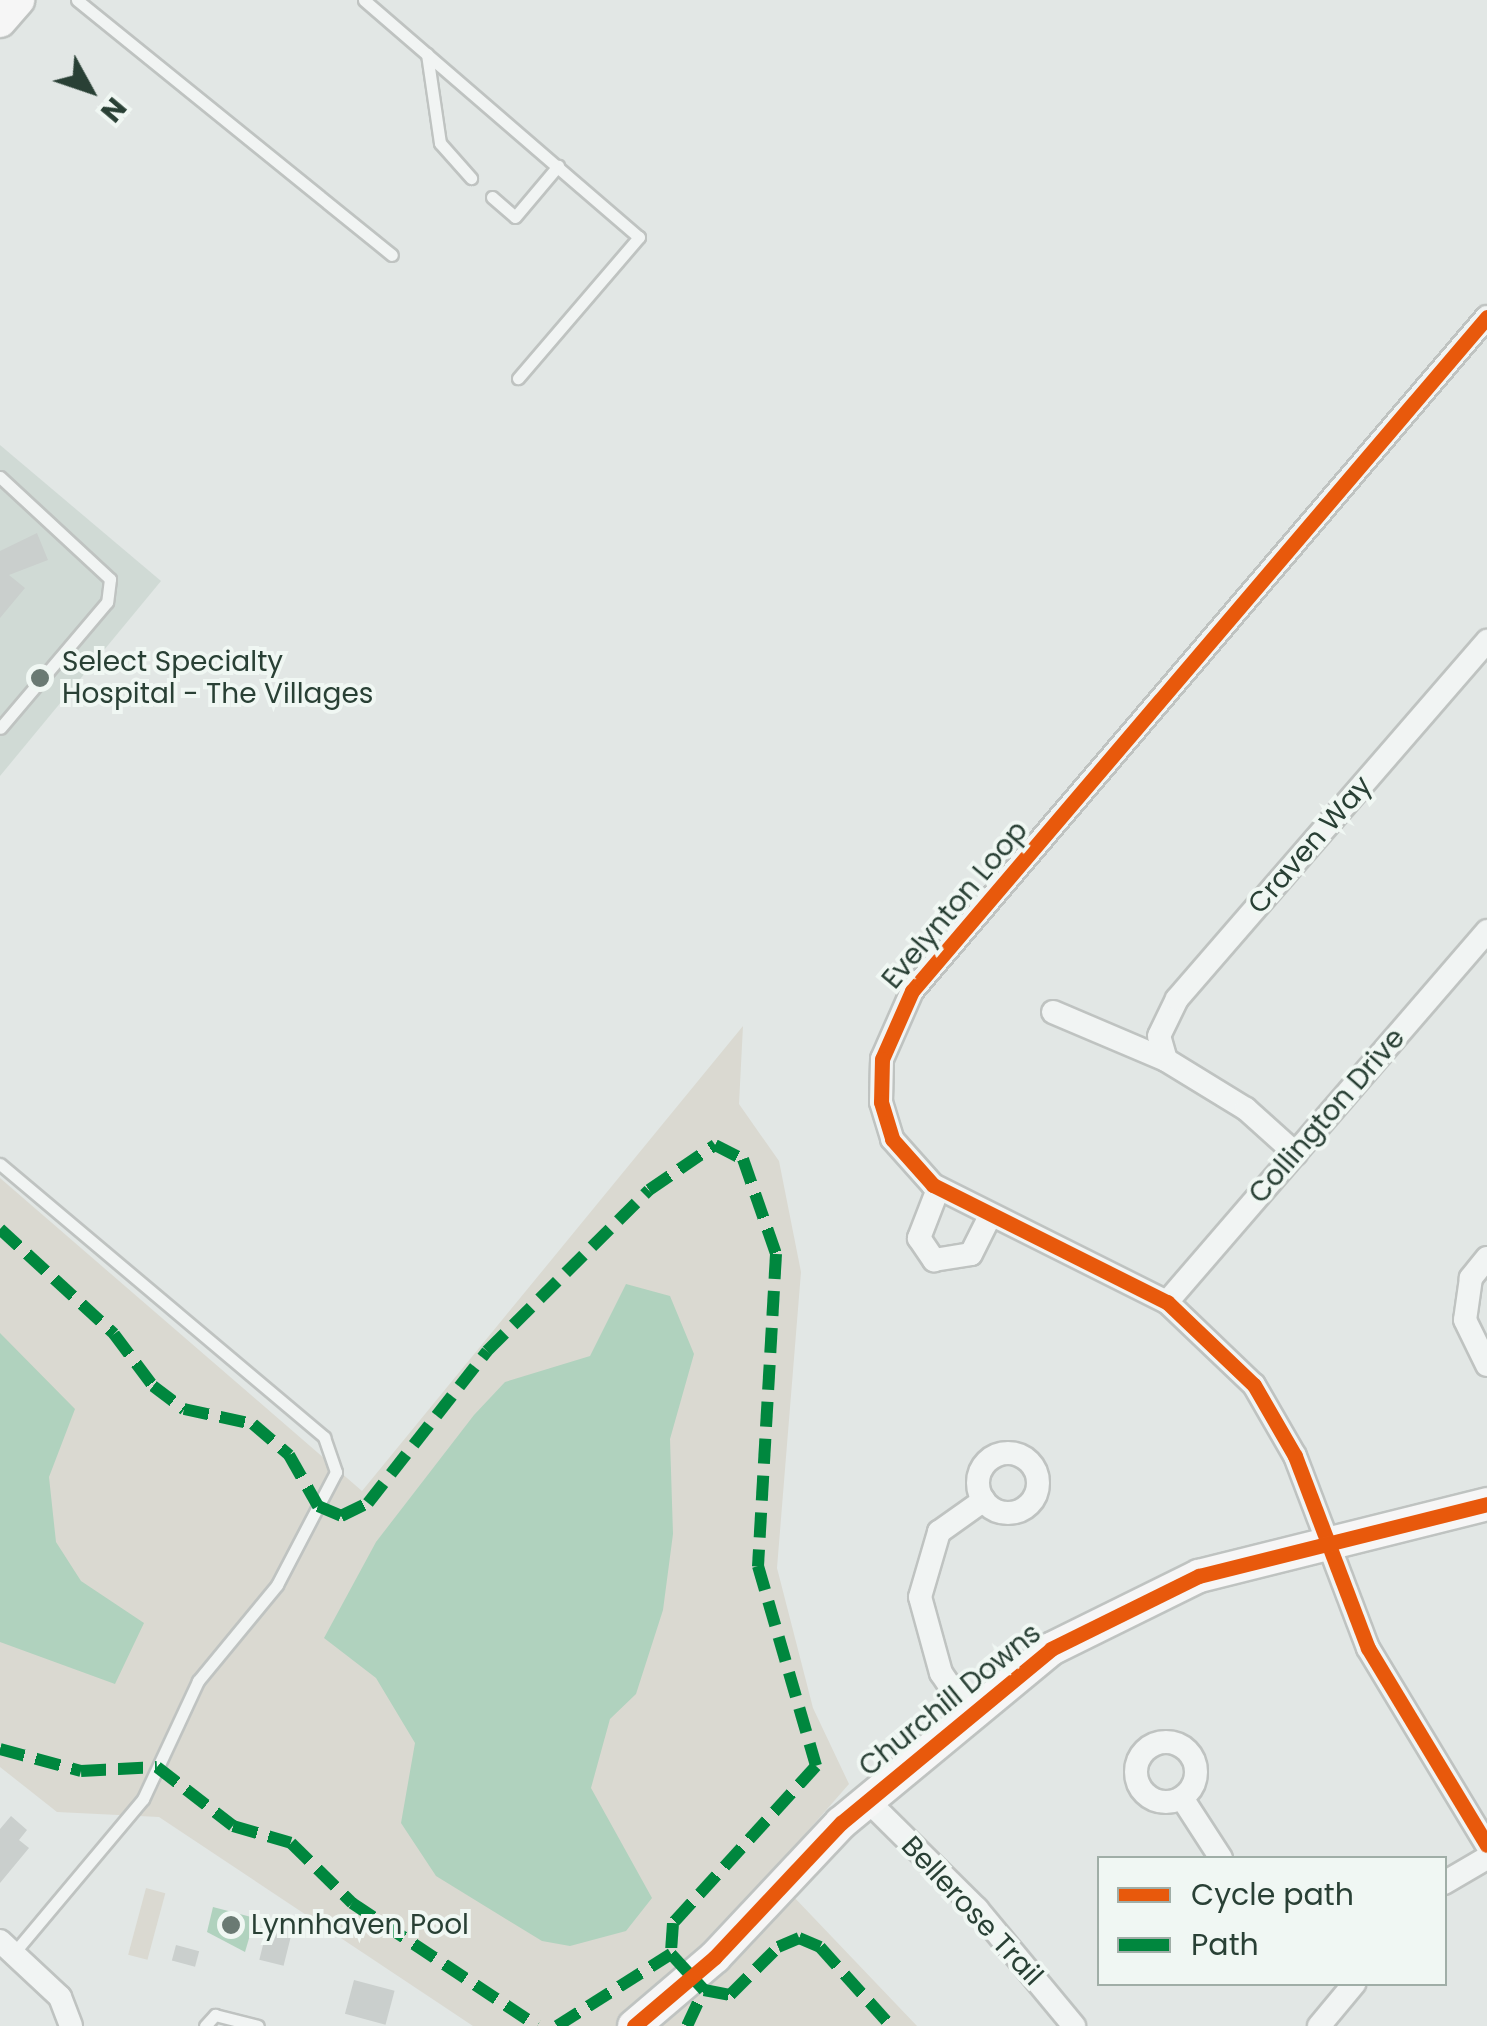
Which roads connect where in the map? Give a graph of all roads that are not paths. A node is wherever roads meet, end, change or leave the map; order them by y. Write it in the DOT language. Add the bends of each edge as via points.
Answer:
graph roads {
  1 [pos="18,0"];
  2 [pos="77,0"];
  3 [pos="364,0"];
  4 [pos="0,21"];
  5 [pos="427,54"];
  6 [pos="558,166"];
  7 [pos="471,178"];
  8 [pos="492,197"];
  9 [pos="392,255"];
  10 [pos="1487,317"];
  11 [pos="518,378"];
  12 [pos="0,478"];
  13 [pos="1487,641"];
  14 [pos="0,728"];
  15 [pos="1487,931"];
  16 [pos="1053,1012"];
  17 [pos="1166,1060"];
  18 [pos="1296,1154"];
  19 [pos="0,1164"];
  20 [pos="938,1188"];
  21 [pos="990,1216"];
  22 [pos="1487,1258"];
  23 [pos="1168,1302"];
  24 [pos="1487,1364"];
  25 [pos="984,1500"];
  26 [pos="1487,1504"];
  27 [pos="1326,1542"];
  28 [pos="968,1713"];
  29 [pos="1182,1798"];
  30 [pos="867,1800"];
  31 [pos="1487,1845"];
  32 [pos="1221,1856"];
  33 [pos="1487,1858"];
  34 [pos="1447,1881"];
  35 [pos="7,1947"];
  36 [pos="1348,1991"];
  37 [pos="70,2026"];
  38 [pos="206,2026"];
  39 [pos="258,2026"];
  40 [pos="634,2026"];
  41 [pos="1074,2026"];
  42 [pos="1319,2026"];
  1 -- 4 [label="street"];
  2 -- 9 [label="lane"];
  3 -- 5 [label="lane"];
  5 -- 6 [label="lane"];
  5 -- 7 [label="lane" via="440,143"];
  6 -- 8 [label="lane" via="515,217"];
  6 -- 11 [label="lane" via="640,237"];
  10 -- 20 [label="street, Evelynton Loop" via="912,990 882,1059 882,1102 892,1138"];
  12 -- 14 [label="lane" via="110,580 107,602"];
  13 -- 17 [label="street, Craven Way" via="1178,999 1159,1036"];
  15 -- 18 [label="street, Collington Drive"];
  16 -- 17 [label="street"];
  17 -- 18 [label="street" via="1246,1108"];
  18 -- 23 [label="street, Collington Drive"];
  19 -- 35 [label="lane" via="324,1437 336,1472 277,1585 198,1682 143,1799"];
  20 -- 21 [label="street, Evelynton Loop"];
  20 -- 21 [label="street" via="919,1238 934,1260 971,1254"];
  21 -- 23 [label="street, Evelynton Loop"];
  22 -- 24 [label="street" via="1471,1278 1466,1320"];
  23 -- 27 [label="street, Evelynton Loop" via="1254,1385 1295,1456"];
  25 -- 28 [label="street" via="940,1532 920,1597 941,1673"];
  26 -- 27 [label="street, Churchill Downs"];
  27 -- 28 [label="street, Churchill Downs" via="1199,1576 1122,1608"];
  27 -- 31 [label="street, Evelynton Loop" via="1368,1648"];
  28 -- 30 [label="street, Churchill Downs"];
  29 -- 32 [label="street"];
  30 -- 40 [label="street, Churchill Downs" via="715,1958"];
  30 -- 41 [label="street, Bellerose Trail" via="978,1909"];
  33 -- 34 [label="street"];
  35 -- 37 [label="street" via="60,1997"];
  36 -- 42 [label="street"];
  38 -- 39 [label="lane" via="215,2015"];
}
